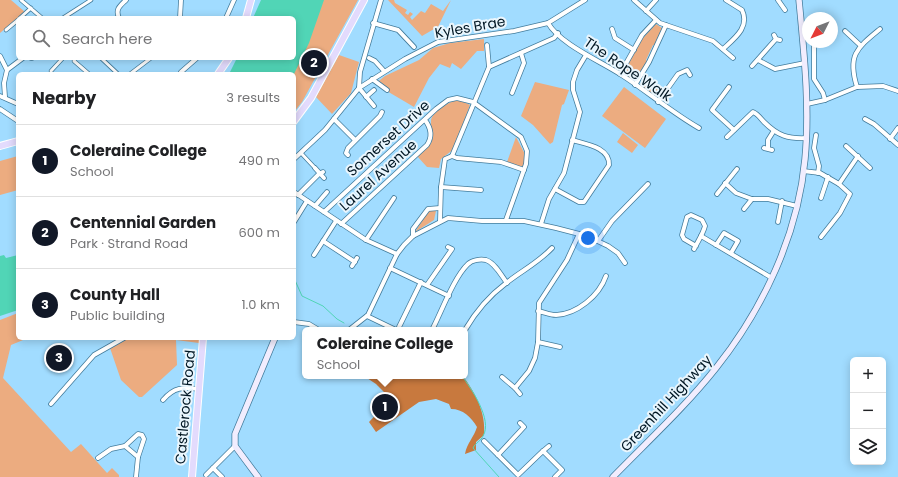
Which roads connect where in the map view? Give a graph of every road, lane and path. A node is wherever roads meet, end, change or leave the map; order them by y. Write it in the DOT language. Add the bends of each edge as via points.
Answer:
graph roads {
  1 [pos="21,0"];
  2 [pos="91,0"];
  3 [pos="126,0"];
  4 [pos="181,0"];
  5 [pos="234,0"];
  6 [pos="251,0"];
  7 [pos="364,0"];
  8 [pos="381,0"];
  9 [pos="585,0"];
  10 [pos="634,0"];
  11 [pos="656,0"];
  12 [pos="726,0"];
  13 [pos="778,0"];
  14 [pos="799,0"];
  15 [pos="731,1"];
  16 [pos="31,8"];
  17 [pos="786,10"];
  18 [pos="646,11"];
  19 [pos="22,16"];
  20 [pos="40,16"];
  21 [pos="66,16"];
  22 [pos="118,16"];
  23 [pos="180,16"];
  24 [pos="227,16"];
  25 [pos="247,16"];
  26 [pos="656,20"];
  27 [pos="16,22"];
  28 [pos="373,23"];
  29 [pos="548,23"];
  30 [pos="666,25"];
  31 [pos="612,28"];
  32 [pos="880,29"];
  33 [pos="6,30"];
  34 [pos="845,31"];
  35 [pos="558,34"];
  36 [pos="777,38"];
  37 [pos="487,45"];
  38 [pos="860,45"];
  39 [pos="414,47"];
  40 [pos="723,48"];
  41 [pos="814,48"];
  42 [pos="634,50"];
  43 [pos="521,53"];
  44 [pos="586,55"];
  45 [pos="0,56"];
  46 [pos="369,58"];
  47 [pos="733,58"];
  48 [pos="20,60"];
  49 [pos="61,60"];
  50 [pos="74,60"];
  51 [pos="103,60"];
  52 [pos="149,60"];
  53 [pos="195,60"];
  54 [pos="228,60"];
  55 [pos="758,60"];
  56 [pos="805,63"];
  57 [pos="752,66"];
  58 [pos="489,67"];
  59 [pos="7,70"];
  60 [pos="51,71"];
  61 [pos="384,71"];
  62 [pos="87,72"];
  63 [pos="116,72"];
  64 [pos="133,72"];
  65 [pos="181,72"];
  66 [pos="220,72"];
  67 [pos="620,74"];
  68 [pos="690,75"];
  69 [pos="359,77"];
  70 [pos="370,80"];
  71 [pos="635,85"];
  72 [pos="729,87"];
  73 [pos="857,87"];
  74 [pos="359,88"];
  75 [pos="374,90"];
  76 [pos="387,90"];
  77 [pos="898,90"];
  78 [pos="512,93"];
  79 [pos="2,96"];
  80 [pos="366,98"];
  81 [pos="825,100"];
  82 [pos="658,102"];
  83 [pos="16,103"];
  84 [pos="475,103"];
  85 [pos="807,104"];
  86 [pos="374,106"];
  87 [pos="0,109"];
  88 [pos="382,112"];
  89 [pos="296,118"];
  90 [pos="334,119"];
  91 [pos="865,119"];
  92 [pos="16,120"];
  93 [pos="425,120"];
  94 [pos="699,128"];
  95 [pos="898,128"];
  96 [pos="734,130"];
  97 [pos="773,132"];
  98 [pos="816,135"];
  99 [pos="727,138"];
  100 [pos="806,138"];
  101 [pos="890,139"];
  102 [pos="355,140"];
  103 [pos="572,140"];
  104 [pos="16,142"];
  105 [pos="898,145"];
  106 [pos="0,146"];
  107 [pos="846,146"];
  108 [pos="768,149"];
  109 [pos="300,153"];
  110 [pos="348,155"];
  111 [pos="452,156"];
  112 [pos="858,156"];
  113 [pos="296,157"];
  114 [pos="315,168"];
  115 [pos="870,168"];
  116 [pos="737,169"];
  117 [pos="524,170"];
  118 [pos="803,171"];
  119 [pos="818,173"];
  120 [pos="828,177"];
  121 [pos="725,183"];
  122 [pos="648,184"];
  123 [pos="839,184"];
  124 [pos="441,187"];
  125 [pos="555,189"];
  126 [pos="481,190"];
  127 [pos="327,192"];
  128 [pos="296,193"];
  129 [pos="717,194"];
  130 [pos="394,198"];
  131 [pos="821,198"];
  132 [pos="752,199"];
  133 [pos="307,201"];
  134 [pos="782,201"];
  135 [pos="314,206"];
  136 [pos="797,206"];
  137 [pos="440,208"];
  138 [pos="744,209"];
  139 [pos="324,212"];
  140 [pos="296,219"];
  141 [pos="336,220"];
  142 [pos="506,220"];
  143 [pos="440,221"];
  144 [pos="778,222"];
  145 [pos="341,224"];
  146 [pos="541,224"];
  147 [pos="579,234"];
  148 [pos="413,236"];
  149 [pos="701,236"];
  150 [pos="821,237"];
  151 [pos="366,240"];
  152 [pos="598,240"];
  153 [pos="323,241"];
  154 [pos="716,245"];
  155 [pos="448,247"];
  156 [pos="552,248"];
  157 [pos="731,253"];
  158 [pos="397,254"];
  159 [pos="314,255"];
  160 [pos="357,258"];
  161 [pos="625,263"];
  162 [pos="390,268"];
  163 [pos="606,276"];
  164 [pos="772,278"];
  165 [pos="420,282"];
  166 [pos="507,283"];
  167 [pos="427,285"];
  168 [pos="449,296"];
  169 [pos="538,311"];
  170 [pos="367,316"];
  171 [pos="296,322"];
  172 [pos="314,327"];
  173 [pos="353,327"];
  174 [pos="394,327"];
  175 [pos="398,327"];
  176 [pos="434,327"];
  177 [pos="467,327"];
  178 [pos="120,340"];
  179 [pos="203,340"];
  180 [pos="274,340"];
  181 [pos="538,342"];
  182 [pos="560,347"];
  183 [pos="502,377"];
  184 [pos="515,388"];
  185 [pos="199,390"];
  186 [pos="520,394"];
  187 [pos="163,400"];
  188 [pos="51,404"];
  189 [pos="520,423"];
  190 [pos="484,441"];
  191 [pos="125,446"];
  192 [pos="235,446"];
  193 [pos="549,446"];
  194 [pos="543,451"];
  195 [pos="498,455"];
  196 [pos="98,458"];
  197 [pos="138,458"];
  198 [pos="213,468"];
  199 [pos="205,476"];
  200 [pos="136,477"];
  201 [pos="192,477"];
  202 [pos="222,477"];
  203 [pos="258,477"];
  204 [pos="555,477"];
  205 [pos="612,477"];
  1 -- 16 [label="street"];
  2 -- 21 [label="street"];
  3 -- 22 [label="street" via="118,7"];
  4 -- 23 [label="street"];
  5 -- 24 [label="street"];
  6 -- 25 [label="main road"];
  7 -- 89 [label="main road" via="311,98"];
  8 -- 28 [label="street"];
  9 -- 29 [label="street, Kyles Brae"];
  10 -- 18 [label="street"];
  11 -- 18 [label="street"];
  12 -- 15 [label="street"];
  13 -- 17 [label="street"];
  14 -- 56 [label="main road, Greenhill Highway"];
  15 -- 40 [label="street" via="742,10 745,23 742,30"];
  16 -- 19 [label="street"];
  16 -- 20 [label="street"];
  18 -- 26 [label="street"];
  26 -- 30 [label="street"];
  26 -- 42 [label="street" via="642,35"];
  27 -- 33 [label="street"];
  28 -- 39 [label="street" via="398,30"];
  28 -- 69 [label="street"];
  29 -- 35 [label="street, The Rope Walk"];
  29 -- 61 [label="street, Kyles Brae" via="514,31 438,42"];
  30 -- 40 [label="street" via="713,41"];
  30 -- 71 [label="street"];
  31 -- 42 [label="street" via="615,38"];
  32 -- 38 [label="street"];
  34 -- 38 [label="street"];
  35 -- 43 [label="street"];
  35 -- 44 [label="street, The Rope Walk"];
  36 -- 55 [label="street"];
  37 -- 58 [label="street"];
  38 -- 73 [label="street" via="852,63"];
  40 -- 47 [label="street"];
  41 -- 81 [label="street" via="814,79"];
  42 -- 67 [label="street"];
  43 -- 58 [label="street"];
  43 -- 78 [label="street" via="524,63"];
  44 -- 67 [label="street, The Rope Walk"];
  44 -- 103 [label="street" via="573,82 580,112"];
  45 -- 59 [label="street"];
  46 -- 61 [label="street"];
  48 -- 59 [label="street"];
  49 -- 60 [label="street"];
  50 -- 62 [label="street"];
  51 -- 63 [label="street"];
  52 -- 64 [label="street"];
  53 -- 65 [label="street"];
  54 -- 66 [label="main road"];
  55 -- 56 [label="street" via="775,69"];
  55 -- 57 [label="street"];
  56 -- 85 [label="main road, Greenhill Highway"];
  58 -- 84 [label="street"];
  59 -- 79 [label="street"];
  61 -- 70 [label="street, Kyles Brae"];
  67 -- 71 [label="street, The Rope Walk"];
  68 -- 82 [label="street" via="687,70 678,74"];
  69 -- 70 [label="street"];
  69 -- 74 [label="street"];
  70 -- 74 [label="street, Kyles Brae"];
  70 -- 76 [label="street"];
  71 -- 82 [label="street, The Rope Walk"];
  72 -- 96 [label="street" via="712,110"];
  73 -- 77 [label="street" via="883,86"];
  73 -- 81 [label="street"];
  74 -- 80 [label="street"];
  74 -- 90 [label="street, Kyles Brae"];
  75 -- 80 [label="street"];
  79 -- 83 [label="street"];
  80 -- 86 [label="street"];
  81 -- 85 [label="street"];
  82 -- 94 [label="street, The Rope Walk"];
  84 -- 93 [label="street, Somerset Drive" via="467,99 448,100"];
  84 -- 111 [label="street"];
  84 -- 117 [label="street" via="521,138 527,158"];
  85 -- 100 [label="main road, Greenhill Highway"];
  87 -- 92 [label="street"];
  88 -- 102 [label="street"];
  90 -- 102 [label="street"];
  90 -- 109 [label="street, Kyles Brae"];
  91 -- 101 [label="street"];
  93 -- 139 [label="street, Somerset Drive"];
  93 -- 145 [label="street, Laurel Avenue" via="431,136 427,145"];
  95 -- 101 [label="street"];
  96 -- 97 [label="street" via="753,112"];
  96 -- 99 [label="street"];
  97 -- 100 [label="street" via="790,139"];
  97 -- 108 [label="street" via="768,140"];
  98 -- 119 [label="street" via="818,140 814,148"];
  100 -- 118 [label="main road, Greenhill Highway"];
  101 -- 105 [label="street"];
  102 -- 110 [label="street" via="346,152"];
  103 -- 125 [label="street" via="564,173"];
  103 -- 125 [label="street" via="589,144 602,151 609,160 609,165 584,202 579,202"];
  104 -- 106 [label="main road"];
  107 -- 112 [label="street"];
  109 -- 113 [label="street, Kyles Brae"];
  109 -- 114 [label="street"];
  111 -- 117 [label="street" via="501,162"];
  111 -- 124 [label="street" via="443,162"];
  112 -- 115 [label="street"];
  112 -- 123 [label="street"];
  114 -- 128 [label="street" via="322,175"];
  116 -- 121 [label="street"];
  117 -- 142 [label="street"];
  118 -- 119 [label="street"];
  118 -- 136 [label="main road, Greenhill Highway"];
  119 -- 120 [label="street"];
  120 -- 123 [label="street"];
  120 -- 131 [label="street"];
  121 -- 129 [label="street"];
  121 -- 132 [label="street" via="736,193"];
  122 -- 152 [label="street" via="612,221"];
  123 -- 150 [label="street" via="850,194 840,213"];
  124 -- 126 [label="street"];
  124 -- 137 [label="street"];
  125 -- 146 [label="street"];
  127 -- 135 [label="street"];
  128 -- 133 [label="street"];
  130 -- 151 [label="street"];
  132 -- 134 [label="street"];
  132 -- 138 [label="street"];
  133 -- 135 [label="street"];
  133 -- 140 [label="street"];
  134 -- 136 [label="street"];
  134 -- 144 [label="street"];
  135 -- 139 [label="street"];
  136 -- 164 [label="main road, Greenhill Highway"];
  137 -- 143 [label="street"];
  137 -- 148 [label="street" via="428,209 413,230"];
  139 -- 141 [label="street"];
  141 -- 145 [label="street"];
  141 -- 153 [label="street"];
  142 -- 143 [label="street" via="448,218"];
  142 -- 146 [label="street"];
  143 -- 148 [label="street"];
  145 -- 151 [label="street"];
  146 -- 147 [label="street"];
  147 -- 152 [label="street"];
  147 -- 169 [label="street" via="567,260 542,297"];
  148 -- 158 [label="street"];
  149 -- 149 [label="street" via="695,247 684,239 682,235 689,216 700,218 705,224"];
  149 -- 154 [label="street"];
  151 -- 158 [label="street"];
  152 -- 161 [label="street" via="612,248"];
  153 -- 159 [label="street"];
  153 -- 160 [label="street" via="353,264"];
  154 -- 157 [label="street"];
  154 -- 157 [label="street" via="724,233 740,243"];
  155 -- 167 [label="street" via="452,250"];
  156 -- 166 [label="street" via="535,265"];
  157 -- 164 [label="street"];
  158 -- 162 [label="street"];
  162 -- 165 [label="street"];
  162 -- 170 [label="street"];
  163 -- 169 [label="street" via="593,297 574,310 555,315"];
  164 -- 205 [label="main road, Greenhill Highway" via="737,340 716,369 688,401"];
  165 -- 167 [label="street"];
  165 -- 175 [label="street"];
  166 -- 168 [label="street" via="492,264 486,260 479,260 468,264"];
  166 -- 177 [label="street" via="482,306"];
  167 -- 168 [label="street"];
  168 -- 176 [label="street"];
  169 -- 181 [label="street"];
  170 -- 173 [label="street"];
  170 -- 174 [label="street"];
  171 -- 172 [label="street"];
  178 -- 188 [label="street" via="94,355"];
  179 -- 185 [label="main road, Castlerock Road"];
  180 -- 192 [label="main road" via="235,434"];
  181 -- 182 [label="street"];
  181 -- 184 [label="street" via="529,371"];
  183 -- 184 [label="street"];
  184 -- 186 [label="street"];
  185 -- 187 [label="street" via="179,388"];
  185 -- 201 [label="main road, Castlerock Road"];
  189 -- 195 [label="street" via="524,427"];
  190 -- 195 [label="street"];
  191 -- 196 [label="street" via="111,449"];
  191 -- 197 [label="street"];
  191 -- 197 [label="street" via="138,434 142,435 144,439"];
  192 -- 198 [label="street"];
  192 -- 203 [label="main road"];
  193 -- 194 [label="street"];
  194 -- 195 [label="street" via="518,474"];
  194 -- 204 [label="street" via="562,470"];
  197 -- 200 [label="street"];
  198 -- 199 [label="street"];
  198 -- 202 [label="street"];
}
